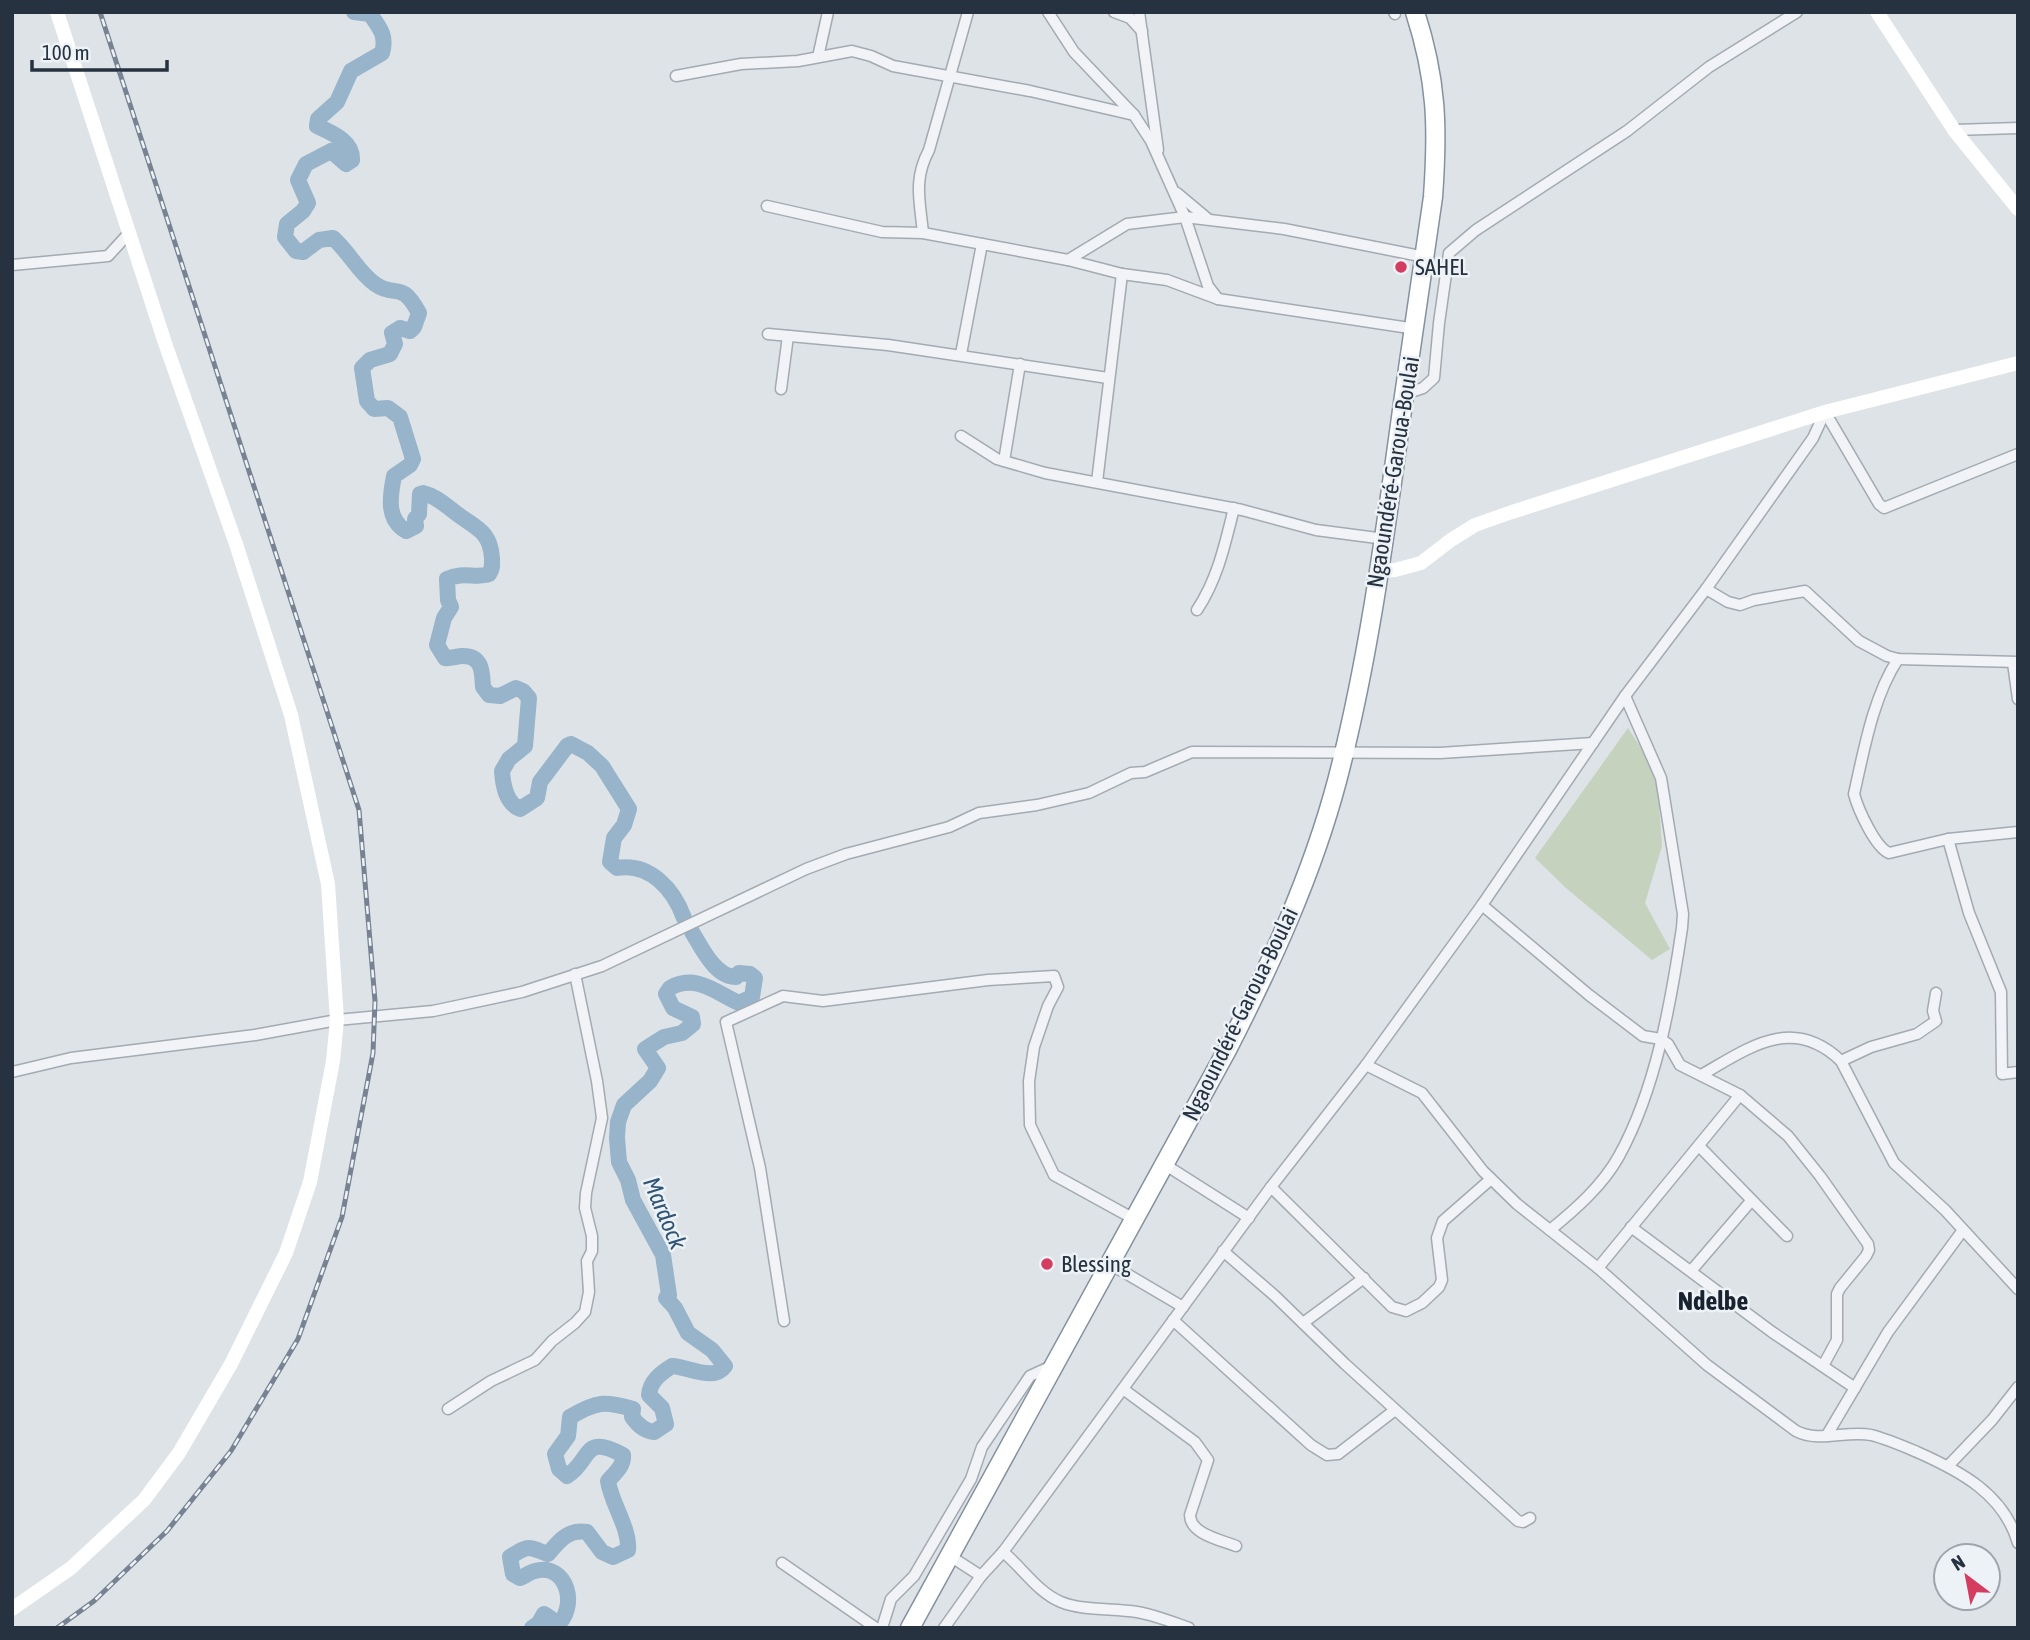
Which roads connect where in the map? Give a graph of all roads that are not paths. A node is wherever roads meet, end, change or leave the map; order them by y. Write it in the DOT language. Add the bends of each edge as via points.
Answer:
graph roads {
  1 [pos="57,12"];
  2 [pos="828,12"];
  3 [pos="968,12"];
  4 [pos="1048,12"];
  5 [pos="1114,12"];
  6 [pos="1139,12"];
  7 [pos="1415,12"];
  8 [pos="1797,12"];
  9 [pos="1877,12"];
  10 [pos="1143,32"];
  11 [pos="818,57"];
  12 [pos="676,76"];
  13 [pos="951,78"];
  14 [pos="1134,116"];
  15 [pos="2018,128"];
  16 [pos="1954,130"];
  17 [pos="1160,162"];
  18 [pos="1171,187"];
  19 [pos="767,206"];
  20 [pos="2018,209"];
  21 [pos="1185,217"];
  22 [pos="1209,220"];
  23 [pos="129,233"];
  24 [pos="923,233"];
  25 [pos="982,244"];
  26 [pos="1425,257"];
  27 [pos="1068,260"];
  28 [pos="12,265"];
  29 [pos="1122,274"];
  30 [pos="1218,299"];
  31 [pos="1416,328"];
  32 [pos="768,334"];
  33 [pos="788,336"];
  34 [pos="961,354"];
  35 [pos="2018,363"];
  36 [pos="1020,364"];
  37 [pos="1108,378"];
  38 [pos="781,389"];
  39 [pos="1405,394"];
  40 [pos="1825,412"];
  41 [pos="961,436"];
  42 [pos="2018,454"];
  43 [pos="1004,461"];
  44 [pos="1097,482"];
  45 [pos="1234,508"];
  46 [pos="1385,539"];
  47 [pos="1379,571"];
  48 [pos="1706,589"];
  49 [pos="1197,610"];
  50 [pos="1879,652"];
  51 [pos="1898,659"];
  52 [pos="2015,662"];
  53 [pos="1888,675"];
  54 [pos="1625,696"];
  55 [pos="2018,699"];
  56 [pos="1593,743"];
  57 [pos="1343,752"];
  58 [pos="2018,832"];
  59 [pos="1948,839"];
  60 [pos="1482,905"];
  61 [pos="575,974"];
  62 [pos="1936,993"];
  63 [pos="337,1020"];
  64 [pos="1661,1039"];
  65 [pos="1841,1061"];
  66 [pos="1366,1065"];
  67 [pos="12,1072"];
  68 [pos="2018,1072"];
  69 [pos="1703,1074"];
  70 [pos="1740,1095"];
  71 [pos="1699,1146"];
  72 [pos="1164,1164"];
  73 [pos="1491,1179"];
  74 [pos="1271,1187"];
  75 [pos="1751,1201"];
  76 [pos="1249,1217"];
  77 [pos="1134,1219"];
  78 [pos="1631,1227"];
  79 [pos="1550,1230"];
  80 [pos="1963,1230"];
  81 [pos="1787,1236"];
  82 [pos="1223,1251"];
  83 [pos="1110,1264"];
  84 [pos="1598,1268"];
  85 [pos="1691,1271"];
  86 [pos="1364,1278"];
  87 [pos="2018,1289"];
  88 [pos="1183,1307"];
  89 [pos="1173,1320"];
  90 [pos="784,1321"];
  91 [pos="1303,1324"];
  92 [pos="1824,1364"];
  93 [pos="1055,1365"];
  94 [pos="1856,1388"];
  95 [pos="1123,1389"];
  96 [pos="2017,1391"];
  97 [pos="448,1409"];
  98 [pos="1395,1410"];
  99 [pos="1827,1436"];
  100 [pos="1948,1466"];
  101 [pos="1530,1518"];
  102 [pos="2018,1543"];
  103 [pos="1236,1546"];
  104 [pos="1003,1552"];
  105 [pos="950,1556"];
  106 [pos="782,1563"];
  107 [pos="981,1576"];
  108 [pos="12,1609"];
  109 [pos="876,1628"];
  110 [pos="882,1628"];
  111 [pos="910,1628"];
  112 [pos="944,1628"];
  113 [pos="1189,1628"];
  1 -- 23 [label="street"];
  2 -- 11 [label="street"];
  3 -- 13 [label="street"];
  4 -- 14 [label="street" via="1074,52"];
  5 -- 10 [label="street" via="1130,18"];
  6 -- 10 [label="street"];
  7 -- 26 [label="highway, Ngaoundéré-Garoua-Boulai" via="1436,102 1437,149"];
  8 -- 39 [label="street" via="1709,67 1627,131 1476,230 1449,253 1434,378"];
  9 -- 16 [label="street"];
  10 -- 17 [label="street"];
  11 -- 12 [label="street"];
  11 -- 13 [label="street" via="852,51 893,66"];
  13 -- 14 [label="street"];
  13 -- 24 [label="street" via="920,166 917,196"];
  14 -- 17 [label="street"];
  15 -- 16 [label="street"];
  16 -- 20 [label="street"];
  17 -- 18 [label="street"];
  18 -- 21 [label="street"];
  18 -- 22 [label="street"];
  19 -- 24 [label="street" via="882,232"];
  21 -- 22 [label="street"];
  21 -- 27 [label="street" via="1127,224"];
  21 -- 30 [label="street" via="1208,286"];
  22 -- 26 [label="street" via="1284,229"];
  23 -- 28 [label="street" via="108,256"];
  23 -- 63 [label="street" via="291,715 328,884"];
  24 -- 25 [label="street"];
  25 -- 27 [label="street"];
  25 -- 34 [label="street"];
  26 -- 31 [label="highway, Ngaoundéré-Garoua-Boulai"];
  27 -- 29 [label="street"];
  29 -- 30 [label="street" via="1167,280"];
  29 -- 37 [label="street"];
  30 -- 31 [label="street"];
  31 -- 39 [label="highway, Ngaoundéré-Garoua-Boulai"];
  32 -- 33 [label="street"];
  33 -- 34 [label="street"];
  33 -- 38 [label="street"];
  34 -- 36 [label="street"];
  35 -- 40 [label="street"];
  36 -- 37 [label="street"];
  36 -- 43 [label="street"];
  37 -- 44 [label="street"];
  39 -- 46 [label="highway, Ngaoundéré-Garoua-Boulai"];
  40 -- 42 [label="street" via="1884,508"];
  40 -- 47 [label="street" via="1475,525 1421,563"];
  40 -- 48 [label="street" via="1813,438"];
  41 -- 43 [label="street"];
  43 -- 44 [label="street"];
  44 -- 45 [label="street"];
  45 -- 46 [label="street" via="1316,530"];
  45 -- 49 [label="street" via="1222,557"];
  46 -- 47 [label="highway, Ngaoundéré-Garoua-Boulai"];
  47 -- 57 [label="highway, Ngaoundéré-Garoua-Boulai"];
  48 -- 50 [label="street" via="1740,605 1805,592"];
  48 -- 54 [label="street"];
  50 -- 51 [label="street"];
  50 -- 53 [label="street"];
  51 -- 52 [label="street"];
  51 -- 53 [label="street"];
  52 -- 55 [label="street"];
  53 -- 59 [label="street" via="1859,772 1854,794 1857,804 1889,853"];
  54 -- 56 [label="street"];
  54 -- 64 [label="street" via="1661,778 1683,914"];
  56 -- 57 [label="street" via="1440,753"];
  56 -- 60 [label="street"];
  57 -- 61 [label="street" via="1192,752 1088,793 979,813 949,827 806,869 602,966"];
  57 -- 72 [label="highway, Ngaoundéré-Garoua-Boulai" via="1285,928 1233,1038"];
  58 -- 59 [label="street"];
  59 -- 68 [label="street" via="1969,913 2001,992 2002,1074"];
  60 -- 64 [label="street" via="1643,1036"];
  60 -- 66 [label="street"];
  61 -- 63 [label="street" via="522,992 433,1011"];
  61 -- 97 [label="street" via="602,1118 586,1193 592,1251 587,1261 585,1312 535,1360"];
  62 -- 65 [label="street" via="1936,1021 1917,1034"];
  63 -- 67 [label="street" via="71,1058"];
  63 -- 108 [label="street" via="307,1192 286,1253 225,1376 179,1453 144,1500 71,1568"];
  64 -- 69 [label="street" via="1680,1065"];
  64 -- 79 [label="street" via="1619,1156 1576,1209"];
  65 -- 69 [label="street" via="1811,1041 1785,1037 1749,1047"];
  65 -- 80 [label="street" via="1894,1163"];
  66 -- 73 [label="street" via="1429,1099"];
  66 -- 74 [label="street"];
  69 -- 70 [label="street"];
  70 -- 71 [label="street"];
  70 -- 92 [label="street" via="1788,1136 1868,1244 1866,1256 1837,1294 1837,1340"];
  71 -- 75 [label="street"];
  71 -- 78 [label="street"];
  72 -- 76 [label="street"];
  72 -- 77 [label="highway, Ngaoundéré-Garoua-Boulai"];
  73 -- 79 [label="street"];
  73 -- 86 [label="street" via="1443,1221 1437,1238 1442,1280 1422,1303 1406,1311 1392,1307"];
  74 -- 76 [label="street"];
  74 -- 86 [label="street"];
  75 -- 81 [label="street"];
  75 -- 85 [label="street"];
  76 -- 82 [label="street"];
  77 -- 83 [label="highway, Ngaoundéré-Garoua-Boulai"];
  77 -- 90 [label="street" via="1054,1175 1030,1125 1034,1047 1058,987 1054,976 823,1001 783,996 726,1022 760,1168"];
  78 -- 84 [label="street"];
  78 -- 85 [label="street"];
  79 -- 84 [label="street"];
  80 -- 87 [label="street"];
  80 -- 94 [label="street" via="1888,1332"];
  82 -- 88 [label="street"];
  82 -- 91 [label="street"];
  83 -- 88 [label="street"];
  83 -- 93 [label="highway, Ngaoundéré-Garoua-Boulai"];
  84 -- 99 [label="street" via="1707,1365 1796,1431"];
  85 -- 92 [label="street"];
  86 -- 91 [label="street"];
  88 -- 89 [label="street"];
  89 -- 95 [label="street"];
  89 -- 98 [label="street" via="1311,1445 1328,1455 1338,1454"];
  91 -- 98 [label="street"];
  92 -- 94 [label="street"];
  93 -- 105 [label="highway, Ngaoundéré-Garoua-Boulai"];
  93 -- 110 [label="street" via="1031,1376 982,1447 971,1479 914,1576 891,1599"];
  94 -- 99 [label="street"];
  95 -- 103 [label="street" via="1205,1453 1207,1466 1190,1520 1196,1529"];
  95 -- 104 [label="street"];
  96 -- 100 [label="street"];
  98 -- 101 [label="street" via="1518,1521"];
  99 -- 100 [label="street" via="1872,1435"];
  100 -- 102 [label="street" via="1995,1500"];
  104 -- 107 [label="street"];
  104 -- 113 [label="street" via="1060,1602 1140,1612"];
  105 -- 107 [label="street"];
  105 -- 111 [label="highway, Ngaoundéré-Garoua-Boulai"];
  106 -- 109 [label="street"];
  107 -- 112 [label="street"];
}
